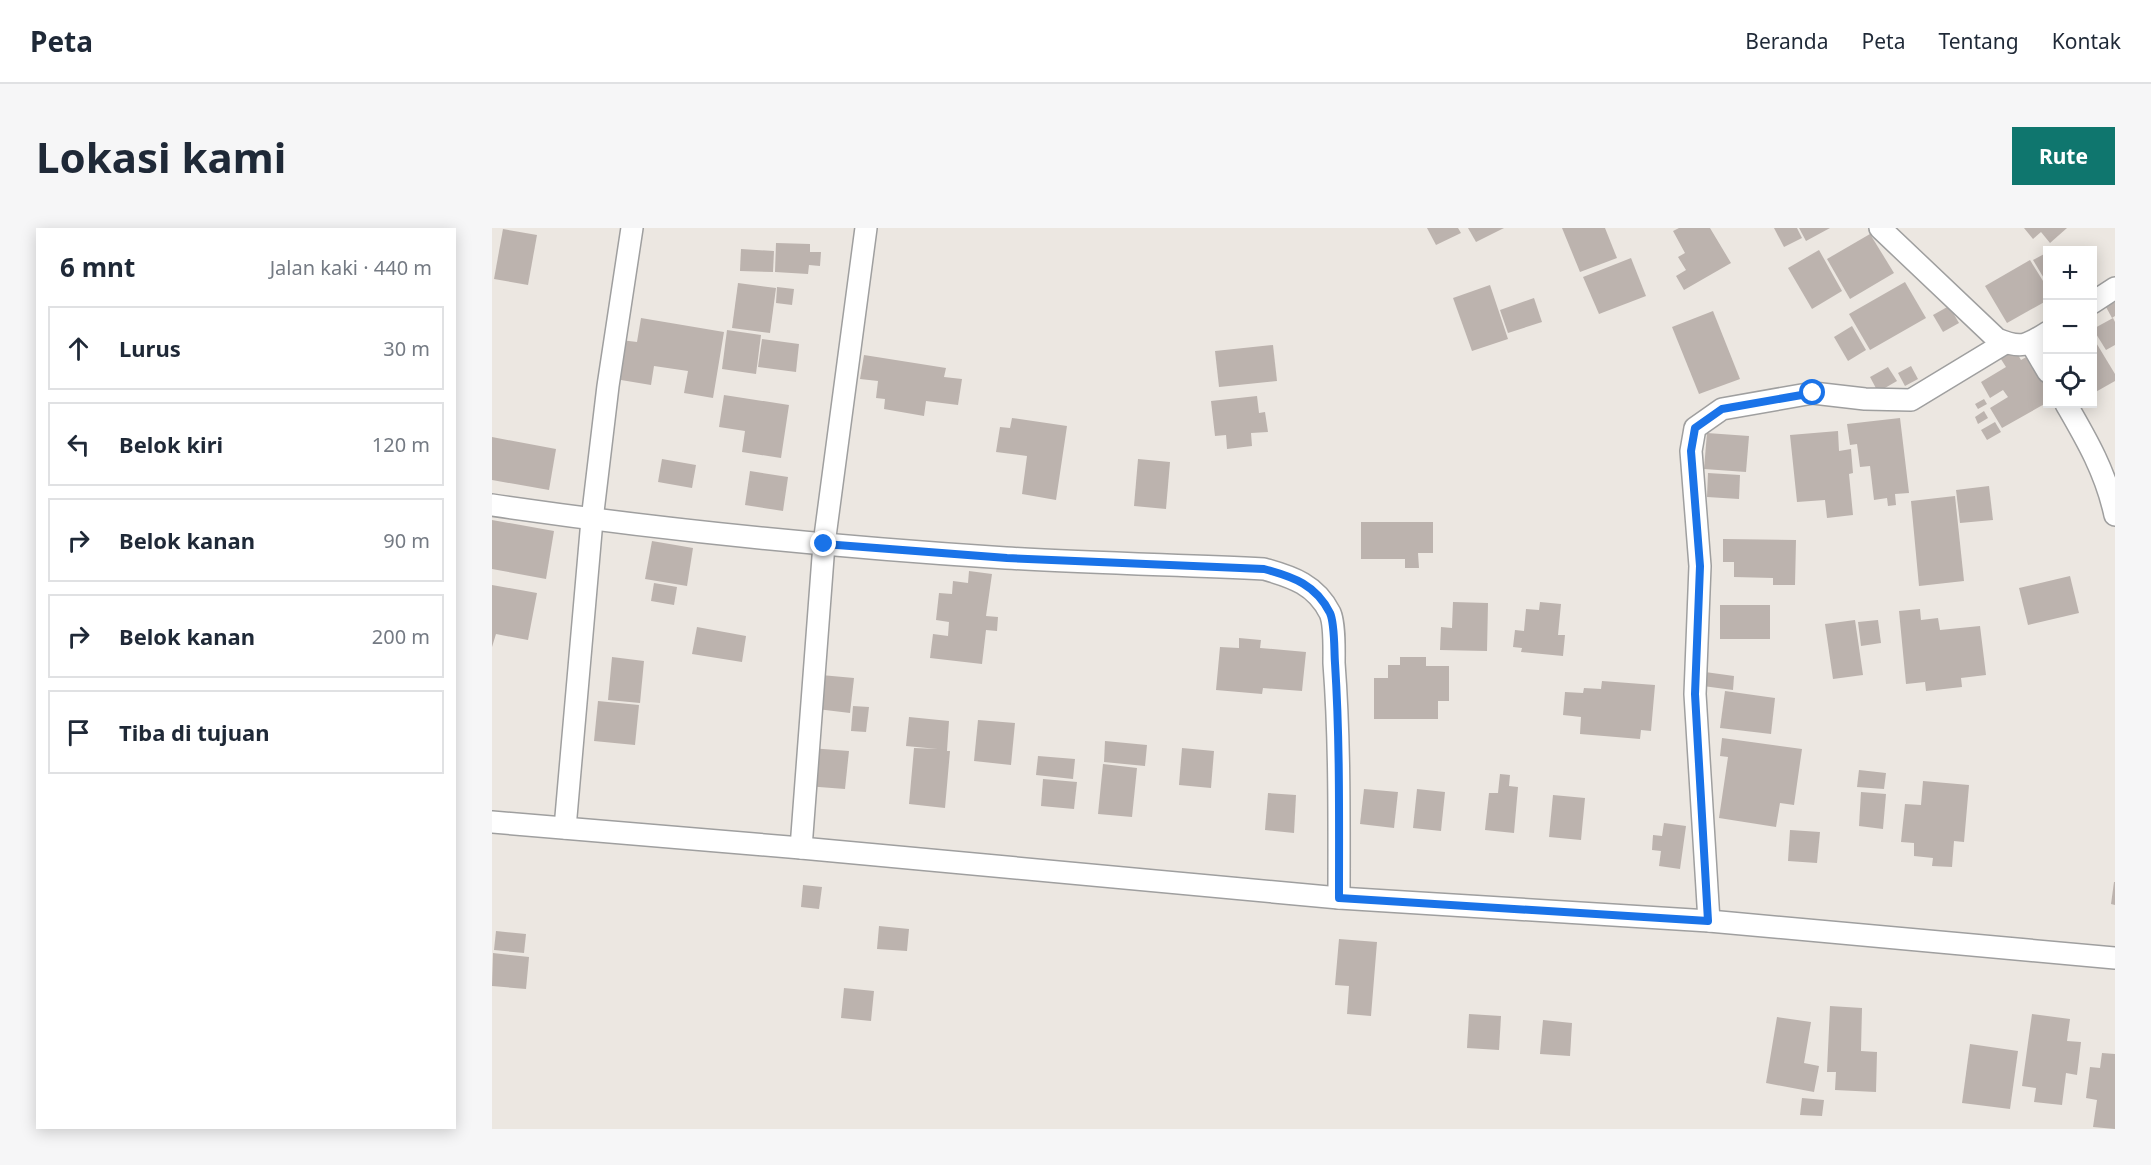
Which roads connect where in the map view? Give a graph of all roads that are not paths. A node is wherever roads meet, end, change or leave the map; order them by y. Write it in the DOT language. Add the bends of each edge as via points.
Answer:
graph roads {
  1 [pos="632,228"];
  2 [pos="866,228"];
  3 [pos="1880,228"];
  4 [pos="2115,288"];
  5 [pos="2097,300"];
  6 [pos="2039,338"];
  7 [pos="2006,343"];
  8 [pos="2043,354"];
  9 [pos="2068,408"];
  10 [pos="492,505"];
  11 [pos="2115,515"];
  12 [pos="592,520"];
  13 [pos="824,544"];
  14 [pos="492,822"];
  15 [pos="565,828"];
  16 [pos="801,848"];
  17 [pos="1339,898"];
  18 [pos="1708,921"];
  19 [pos="2115,958"];
  1 -- 12 [label="street"];
  2 -- 13 [label="street"];
  3 -- 7 [label="street" via="1997,339"];
  4 -- 5 [label="street"];
  6 -- 7 [label="street" via="2022,346"];
  6 -- 8 [label="street"];
  7 -- 18 [label="street" via="1911,400 1813,393 1722,409 1695,428 1691,451 1700,566 1695,694"];
  9 -- 11 [label="street" via="2094,452"];
  10 -- 12 [label="street"];
  12 -- 13 [label="street"];
  12 -- 15 [label="street"];
  13 -- 16 [label="street"];
  13 -- 17 [label="street" via="1007,558 1264,569 1306,584 1317,592 1331,616 1339,728"];
  14 -- 15 [label="street"];
  15 -- 16 [label="street"];
  16 -- 17 [label="street"];
  17 -- 18 [label="street"];
  18 -- 19 [label="street"];
}
